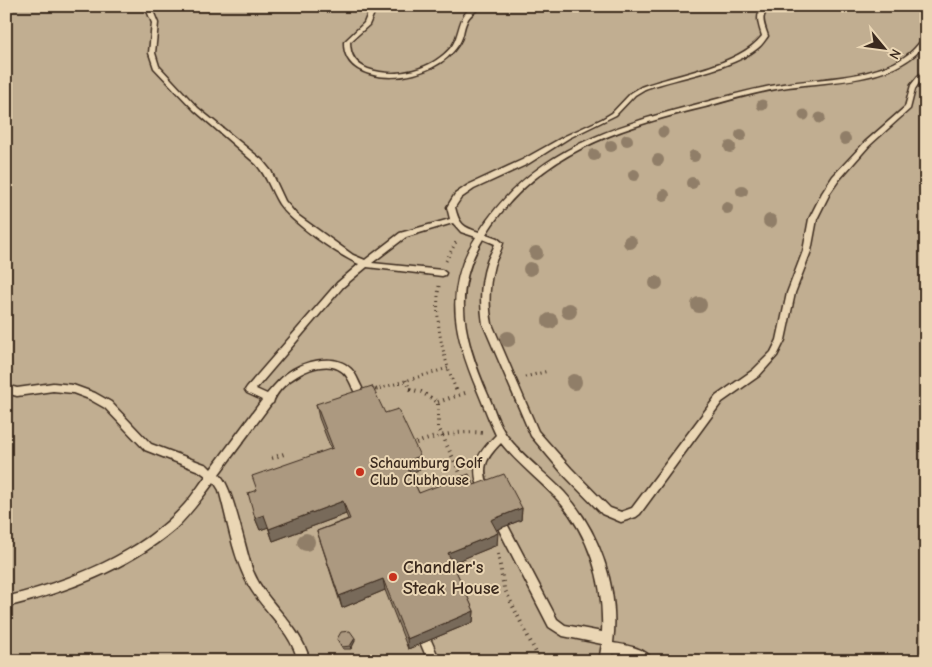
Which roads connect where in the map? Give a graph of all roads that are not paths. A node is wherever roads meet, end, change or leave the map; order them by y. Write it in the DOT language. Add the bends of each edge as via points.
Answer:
graph roads {
  1 [pos="148,6"];
  2 [pos="374,6"];
  3 [pos="479,6"];
  4 [pos="768,6"];
  5 [pos="926,39"];
  6 [pos="926,73"];
  7 [pos="454,220"];
  8 [pos="480,236"];
  9 [pos="366,264"];
  10 [pos="442,273"];
  11 [pos="357,388"];
  12 [pos="6,389"];
  13 [pos="270,400"];
  14 [pos="502,436"];
  15 [pos="212,474"];
  16 [pos="487,496"];
  17 [pos="502,525"];
  18 [pos="6,602"];
  19 [pos="426,642"];
  20 [pos="607,643"];
  21 [pos="304,661"];
  22 [pos="434,661"];
  23 [pos="605,661"];
  24 [pos="647,661"];
  1 -- 9 [label="lane" via="155,23 152,57 158,70 196,109 259,162 293,216"];
  2 -- 3 [label="lane" via="367,24 347,42 348,56 366,70 393,75 419,71 443,57 456,44 467,14"];
  4 -- 7 [label="lane" via="760,17 766,36 757,48 735,59 633,94 604,120 462,192 452,203"];
  5 -- 8 [label="lane" via="907,58 875,72 841,80 768,89 647,119 595,137 556,158 531,177"];
  6 -- 8 [label="lane" via="911,90 908,108 852,160 821,201 774,354 756,374 719,399 632,514 620,517 606,511 534,433 488,327 487,279 499,243"];
  7 -- 8 [label="lane" via="464,230"];
  7 -- 9 [label="lane" via="403,235"];
  8 -- 14 [label="lane" via="462,278 458,314 467,353"];
  9 -- 10 [label="lane"];
  9 -- 13 [label="lane" via="340,285 250,390"];
  11 -- 13 [label="lane" via="345,368 326,363 293,373"];
  12 -- 15 [label="lane" via="17,392 53,387 73,389 92,396 108,405 148,447"];
  13 -- 15 [label="lane"];
  14 -- 16 [label="lane" via="479,464 479,478"];
  14 -- 20 [label="lane" via="566,503 592,540 605,587"];
  15 -- 18 [label="lane" via="188,508 132,552 101,570 57,588"];
  15 -- 21 [label="lane" via="224,489 251,579 299,644"];
  17 -- 20 [label="lane" via="553,623 563,630"];
  19 -- 22 [label="lane"];
  20 -- 23 [label="lane"];
  20 -- 24 [label="lane" via="634,652"];
}
